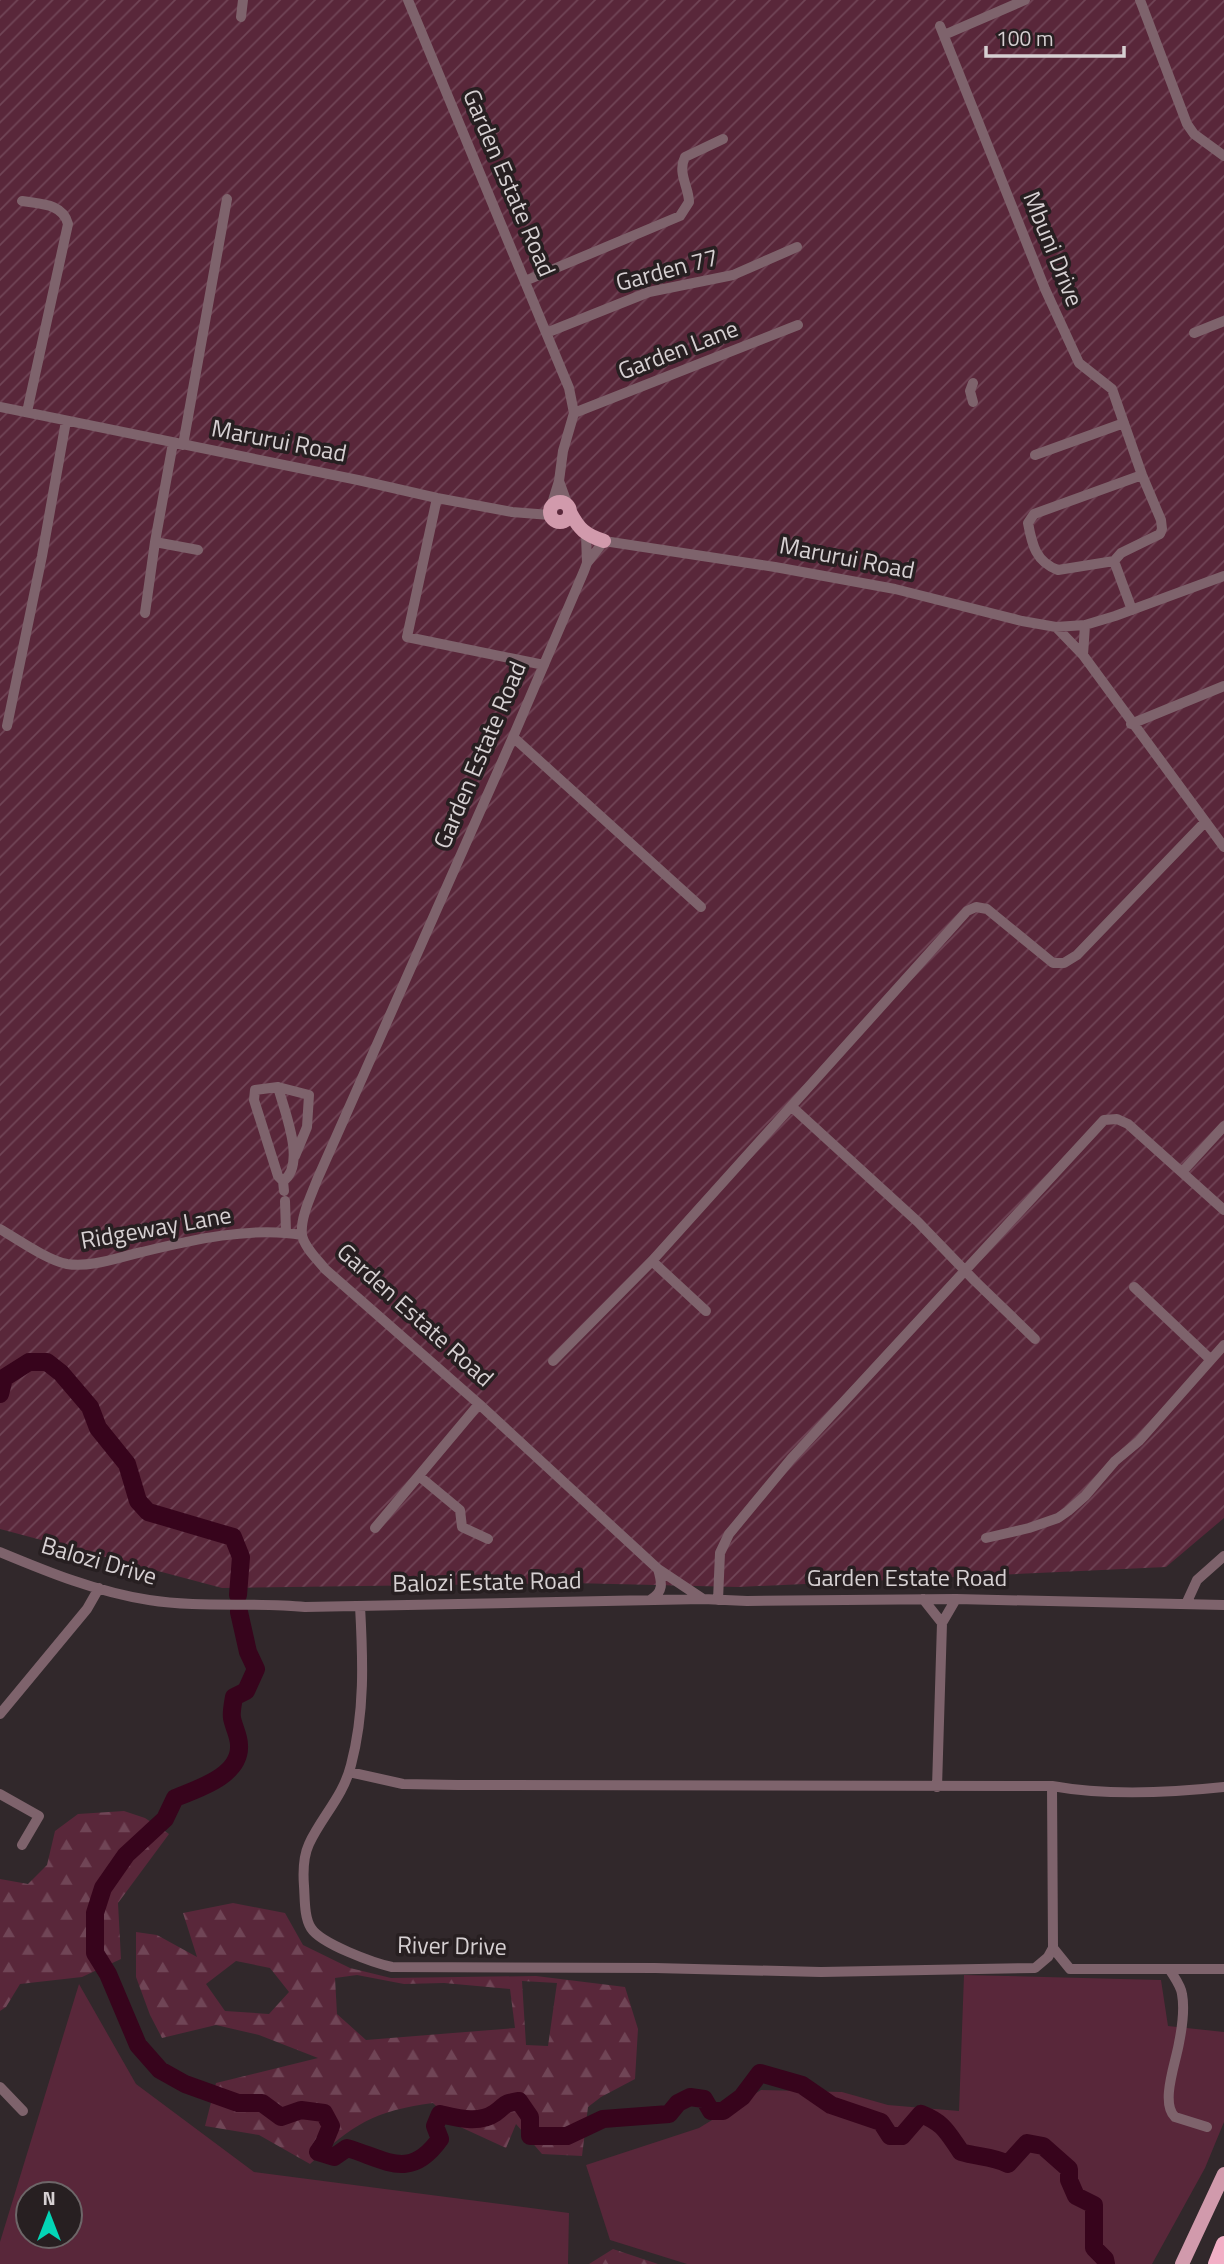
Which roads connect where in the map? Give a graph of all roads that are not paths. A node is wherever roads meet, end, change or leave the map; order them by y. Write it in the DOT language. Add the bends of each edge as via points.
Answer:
graph roads {
  1 [pos="243,0"];
  2 [pos="408,0"];
  3 [pos="1025,0"];
  4 [pos="1140,0"];
  5 [pos="241,17"];
  6 [pos="723,139"];
  7 [pos="1224,156"];
  8 [pos="228,199"];
  9 [pos="22,201"];
  10 [pos="797,247"];
  11 [pos="525,281"];
  12 [pos="1224,321"];
  13 [pos="798,326"];
  14 [pos="547,333"];
  15 [pos="1194,333"];
  16 [pos="973,383"];
  17 [pos="973,402"];
  18 [pos="0,407"];
  19 [pos="27,412"];
  20 [pos="574,413"];
  21 [pos="66,421"];
  22 [pos="1124,423"];
  23 [pos="178,444"];
  24 [pos="1035,455"];
  25 [pos="1142,475"];
  26 [pos="559,481"];
  27 [pos="437,498"];
  28 [pos="569,509"];
  29 [pos="554,514"];
  30 [pos="583,532"];
  31 [pos="604,541"];
  32 [pos="155,542"];
  33 [pos="198,550"];
  34 [pos="1114,561"];
  35 [pos="587,563"];
  36 [pos="1224,576"];
  37 [pos="1132,610"];
  38 [pos="145,613"];
  39 [pos="1085,625"];
  40 [pos="1056,628"];
  41 [pos="1083,655"];
  42 [pos="544,665"];
  43 [pos="1224,686"];
  44 [pos="1131,723"];
  45 [pos="7,726"];
  46 [pos="513,737"];
  47 [pos="1205,822"];
  48 [pos="1224,847"];
  49 [pos="701,907"];
  50 [pos="278,1087"];
  51 [pos="792,1107"];
  52 [pos="1224,1126"];
  53 [pos="295,1156"];
  54 [pos="1182,1172"];
  55 [pos="284,1191"];
  56 [pos="1224,1210"];
  57 [pos="0,1229"];
  58 [pos="286,1232"];
  59 [pos="302,1235"];
  60 [pos="652,1261"];
  61 [pos="965,1269"];
  62 [pos="1134,1287"];
  63 [pos="706,1311"];
  64 [pos="1035,1339"];
  65 [pos="1224,1345"];
  66 [pos="1210,1359"];
  67 [pos="553,1361"];
  68 [pos="479,1405"];
  69 [pos="419,1476"];
  70 [pos="375,1528"];
  71 [pos="986,1538"];
  72 [pos="488,1539"];
  73 [pos="0,1552"];
  74 [pos="1224,1556"];
  75 [pos="658,1569"];
  76 [pos="99,1588"];
  77 [pos="703,1599"];
  78 [pos="923,1599"];
  79 [pos="956,1599"];
  80 [pos="650,1600"];
  81 [pos="718,1600"];
  82 [pos="272,1603"];
  83 [pos="1186,1604"];
  84 [pos="1224,1605"];
  85 [pos="360,1606"];
  86 [pos="942,1623"];
  87 [pos="0,1714"];
  88 [pos="349,1773"];
  89 [pos="1052,1786"];
  90 [pos="937,1787"];
  91 [pos="1224,1787"];
  92 [pos="0,1794"];
  93 [pos="22,1845"];
  94 [pos="1053,1948"];
  95 [pos="1224,1969"];
  96 [pos="1170,1970"];
  97 [pos="0,2087"];
  98 [pos="23,2110"];
  99 [pos="1207,2127"];
  100 [pos="1224,2174"];
  101 [pos="1224,2244"];
  102 [pos="1182,2264"];
  103 [pos="1216,2264"];
  1 -- 5 [label="street"];
  2 -- 11 [label="street, Garden Estate Road"];
  3 -- 22 [label="street, Mbuni Drive" via="942,30 1079,363 1112,389"];
  4 -- 7 [label="street" via="1187,124"];
  6 -- 11 [label="street" via="682,163 690,198 680,216"];
  8 -- 23 [label="street"];
  9 -- 19 [label="street" via="55,208 68,224"];
  10 -- 14 [label="street, Garden 77" via="733,275 649,292"];
  11 -- 14 [label="street, Garden Estate Road"];
  12 -- 15 [label="street"];
  13 -- 20 [label="street, Garden Lane"];
  14 -- 20 [label="street, Garden Estate Road" via="564,372"];
  16 -- 17 [label="street"];
  18 -- 19 [label="street, Marurui Road"];
  19 -- 21 [label="street, Marurui Road"];
  20 -- 26 [label="street, Garden Estate Road"];
  21 -- 23 [label="street, Marurui Road"];
  21 -- 45 [label="street"];
  22 -- 24 [label="street"];
  22 -- 25 [label="street, Mbuni Drive"];
  23 -- 27 [label="street, Marurui Road"];
  23 -- 32 [label="street"];
  25 -- 34 [label="street, Mbuni Drive" via="1162,529"];
  25 -- 34 [label="street" via="1034,514 1028,523 1036,552 1050,568"];
  26 -- 28 [label="street, Garden Estate Road"];
  26 -- 29 [label="street"];
  27 -- 29 [label="street, Marurui Road" via="512,512"];
  27 -- 42 [label="street" via="407,636"];
  28 -- 29 [label="main road" via="567,519"];
  28 -- 30 [label="main road, Garden Estate Road"];
  29 -- 30 [label="main road, Marurui Road"];
  30 -- 31 [label="main road, Marurui Road"];
  30 -- 35 [label="street, Garden Estate Road"];
  31 -- 35 [label="street"];
  31 -- 40 [label="street, Marurui Road" via="895,589"];
  32 -- 33 [label="street"];
  32 -- 38 [label="street"];
  34 -- 37 [label="street"];
  35 -- 42 [label="street, Garden Estate Road"];
  36 -- 37 [label="street, Marurui Road"];
  37 -- 39 [label="street, Marurui Road"];
  39 -- 40 [label="street, Marurui Road"];
  39 -- 41 [label="street"];
  40 -- 41 [label="street"];
  41 -- 44 [label="street"];
  42 -- 46 [label="street, Garden Estate Road"];
  43 -- 44 [label="street"];
  44 -- 47 [label="street"];
  46 -- 49 [label="street"];
  46 -- 59 [label="street, Garden Estate Road" via="317,1180"];
  47 -- 48 [label="street"];
  47 -- 51 [label="street" via="1077,955 1064,963 1053,963 987,909 967,911"];
  50 -- 53 [label="street"];
  50 -- 53 [label="street" via="309,1095 307,1127"];
  50 -- 55 [label="street" via="255,1090 254,1100"];
  51 -- 60 [label="street"];
  51 -- 61 [label="street"];
  52 -- 54 [label="street"];
  53 -- 55 [label="street"];
  54 -- 56 [label="street"];
  54 -- 61 [label="street" via="1122,1120 1104,1120"];
  55 -- 58 [label="street"];
  57 -- 58 [label="street, Ridgeway Lane" via="57,1260 78,1264 228,1236"];
  58 -- 59 [label="street, Ridgeway Lane"];
  59 -- 68 [label="street, Garden Estate Road" via="325,1269"];
  60 -- 63 [label="street"];
  60 -- 67 [label="street"];
  61 -- 64 [label="street"];
  61 -- 81 [label="street" via="791,1459 729,1534 720,1553"];
  62 -- 66 [label="street"];
  65 -- 66 [label="street"];
  66 -- 71 [label="street" via="1139,1441 1068,1511 1029,1528"];
  68 -- 69 [label="street"];
  68 -- 75 [label="street, Garden Estate Road"];
  69 -- 70 [label="street"];
  69 -- 72 [label="street" via="460,1510 462,1527"];
  73 -- 76 [label="street, Balozi Drive"];
  74 -- 83 [label="street" via="1197,1580"];
  75 -- 77 [label="street, Garden Estate Road"];
  75 -- 80 [label="street" via="662,1587"];
  76 -- 82 [label="street, Balozi Drive" via="150,1600"];
  76 -- 87 [label="street" via="87,1609"];
  77 -- 80 [label="street, Balozi Estate Road"];
  77 -- 81 [label="street, Garden Estate Road"];
  78 -- 79 [label="street, Garden Estate Road"];
  78 -- 81 [label="street, Garden Estate Road"];
  78 -- 86 [label="street"];
  79 -- 83 [label="street, Garden Estate Road"];
  79 -- 86 [label="street"];
  80 -- 85 [label="street, Balozi Estate Road"];
  82 -- 85 [label="street, Balozi Estate Road"];
  83 -- 84 [label="street, Garden Estate Road"];
  85 -- 88 [label="street, River Drive" via="363,1690"];
  86 -- 90 [label="street"];
  88 -- 90 [label="street" via="403,1784"];
  88 -- 94 [label="street, River Drive" via="307,1847 308,1918 317,1934 392,1967 871,1972 1035,1968"];
  89 -- 90 [label="street"];
  89 -- 91 [label="street" via="1163,1791"];
  89 -- 94 [label="street"];
  92 -- 93 [label="street" via="39,1816"];
  94 -- 96 [label="street" via="1070,1969"];
  95 -- 96 [label="street"];
  96 -- 99 [label="street" via="1181,1991 1182,2006 1169,2106 1175,2117"];
  97 -- 98 [label="street"];
  100 -- 102 [label="main road"];
  101 -- 103 [label="highway"];
}
